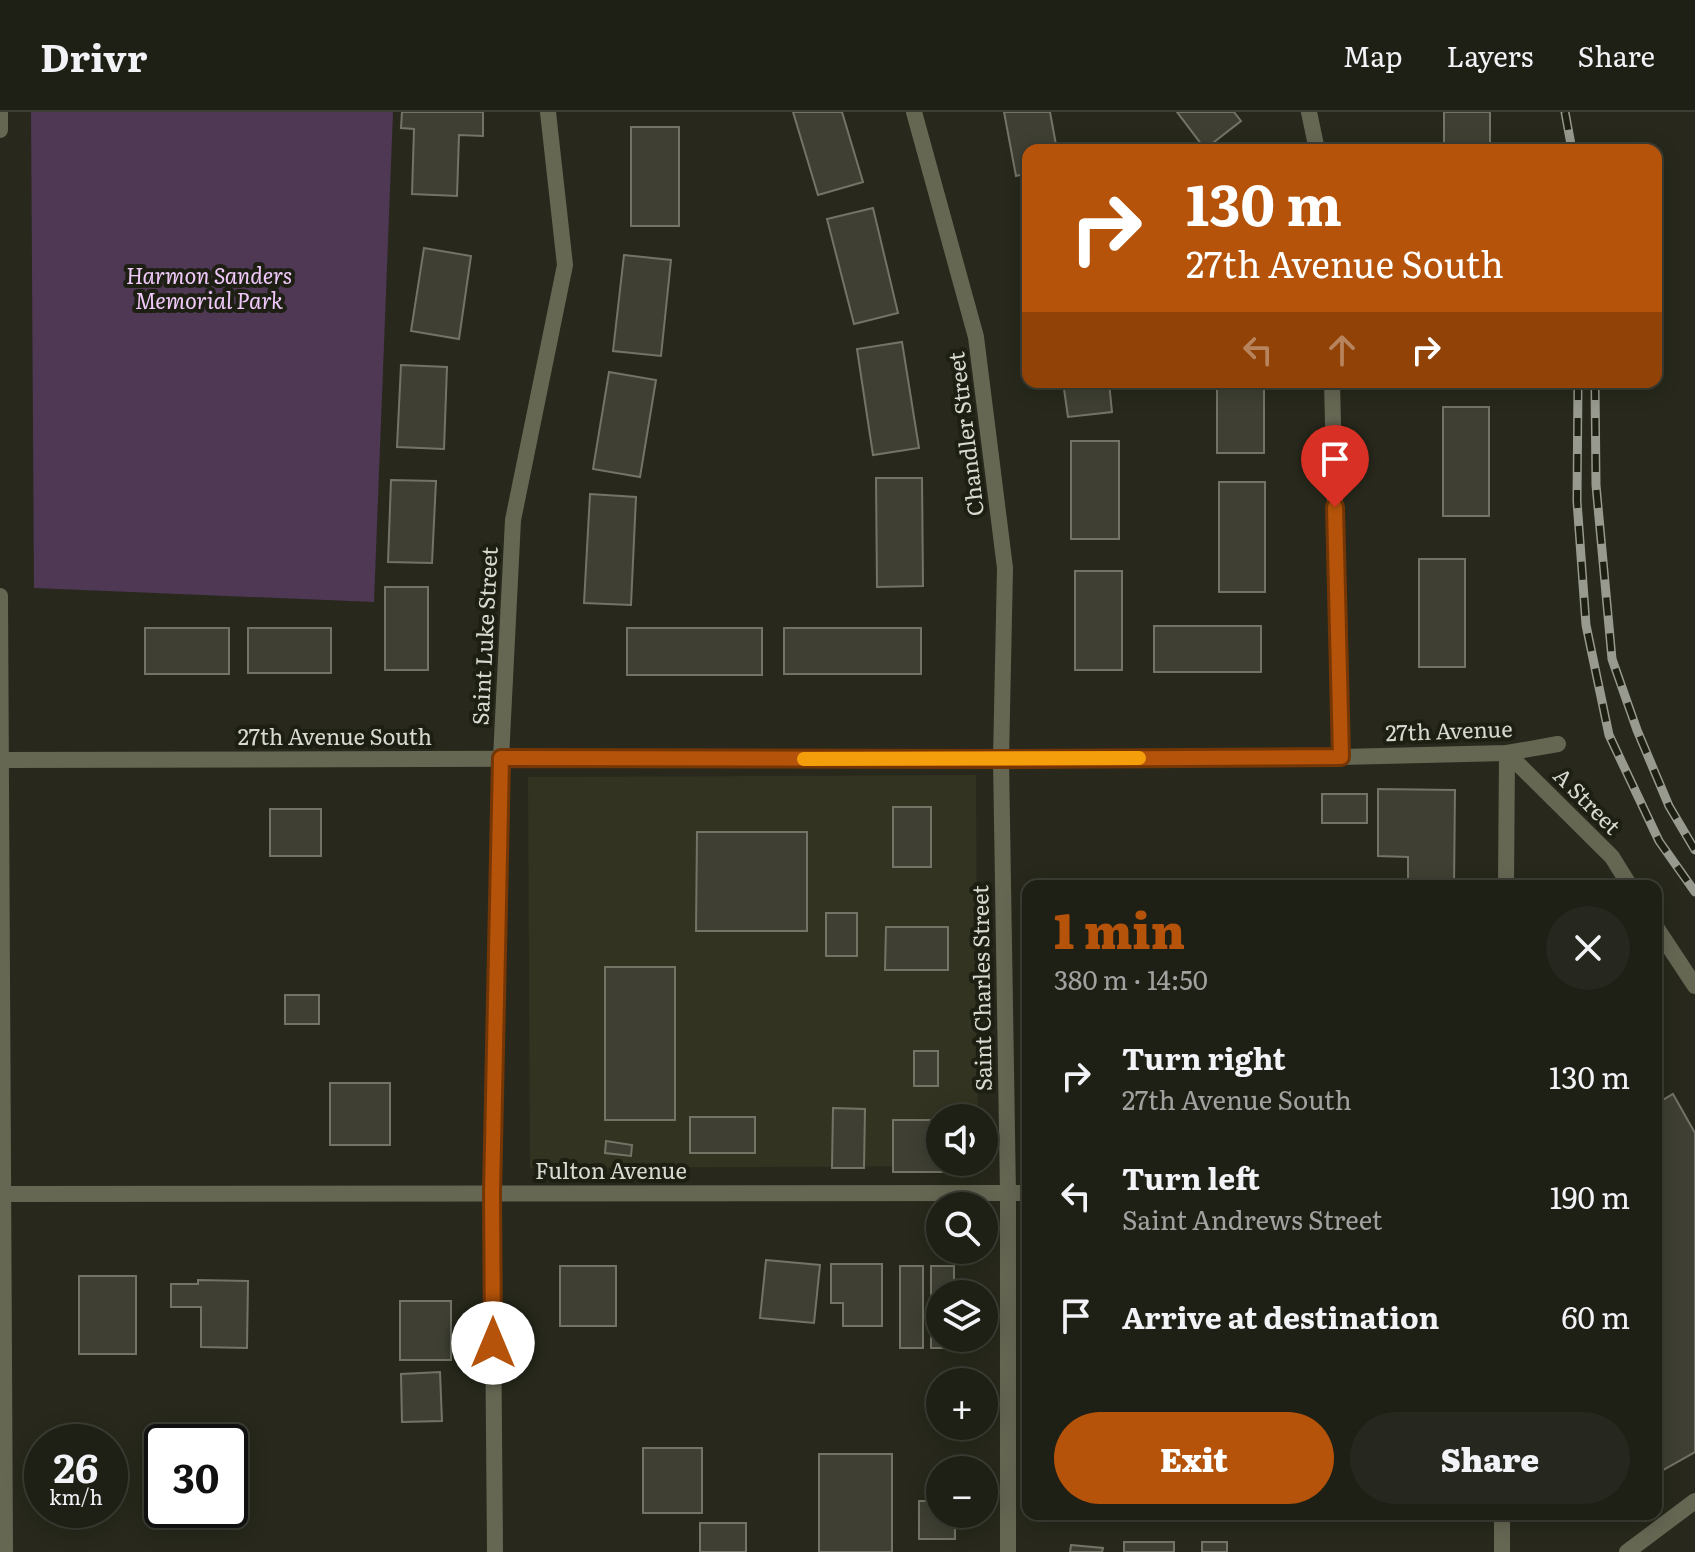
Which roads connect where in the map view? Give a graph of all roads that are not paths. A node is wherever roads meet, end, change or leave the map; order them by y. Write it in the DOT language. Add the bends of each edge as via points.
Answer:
graph roads {
  1 [pos="0,112"];
  2 [pos="548,112"];
  3 [pos="914,112"];
  4 [pos="1309,112"];
  5 [pos="0,130"];
  6 [pos="1316,144"];
  7 [pos="1332,388"];
  8 [pos="0,596"];
  9 [pos="1558,744"];
  10 [pos="1507,753"];
  11 [pos="1341,757"];
  12 [pos="501,758"];
  13 [pos="1001,759"];
  14 [pos="2,760"];
  15 [pos="1506,880"];
  16 [pos="1626,880"];
  17 [pos="1662,936"];
  18 [pos="1695,986"];
  19 [pos="492,1193"];
  20 [pos="1008,1193"];
  21 [pos="1022,1193"];
  22 [pos="2,1194"];
  23 [pos="1695,1501"];
  24 [pos="1502,1520"];
  25 [pos="5,1552"];
  26 [pos="495,1552"];
  27 [pos="1008,1552"];
  28 [pos="1502,1552"];
  29 [pos="1627,1552"];
  1 -- 5 [label="street"];
  2 -- 12 [label="street, Saint Luke Street" via="565,265 513,520"];
  3 -- 13 [label="street, Chandler Street" via="976,337 1005,568"];
  4 -- 6 [label="street"];
  7 -- 11 [label="street"];
  8 -- 14 [label="street"];
  9 -- 10 [label="street, 27th Avenue"];
  10 -- 11 [label="street, 27th Avenue"];
  10 -- 15 [label="street"];
  10 -- 16 [label="street, A Street" via="1612,857"];
  11 -- 13 [label="street, 27th Avenue South"];
  12 -- 13 [label="street, 27th Avenue South"];
  12 -- 14 [label="street, 27th Avenue South"];
  12 -- 19 [label="street, Saint Luke Street"];
  13 -- 20 [label="street, Saint Charles Street"];
  14 -- 22 [label="street"];
  17 -- 18 [label="street"];
  19 -- 20 [label="street, Fulton Avenue"];
  19 -- 22 [label="street, Fulton Avenue"];
  19 -- 26 [label="street, Saint Luke Street"];
  20 -- 21 [label="street, Fulton Avenue"];
  20 -- 27 [label="street, Saint Charles Street"];
  22 -- 25 [label="street"];
  23 -- 29 [label="street"];
  24 -- 28 [label="street"];
}
